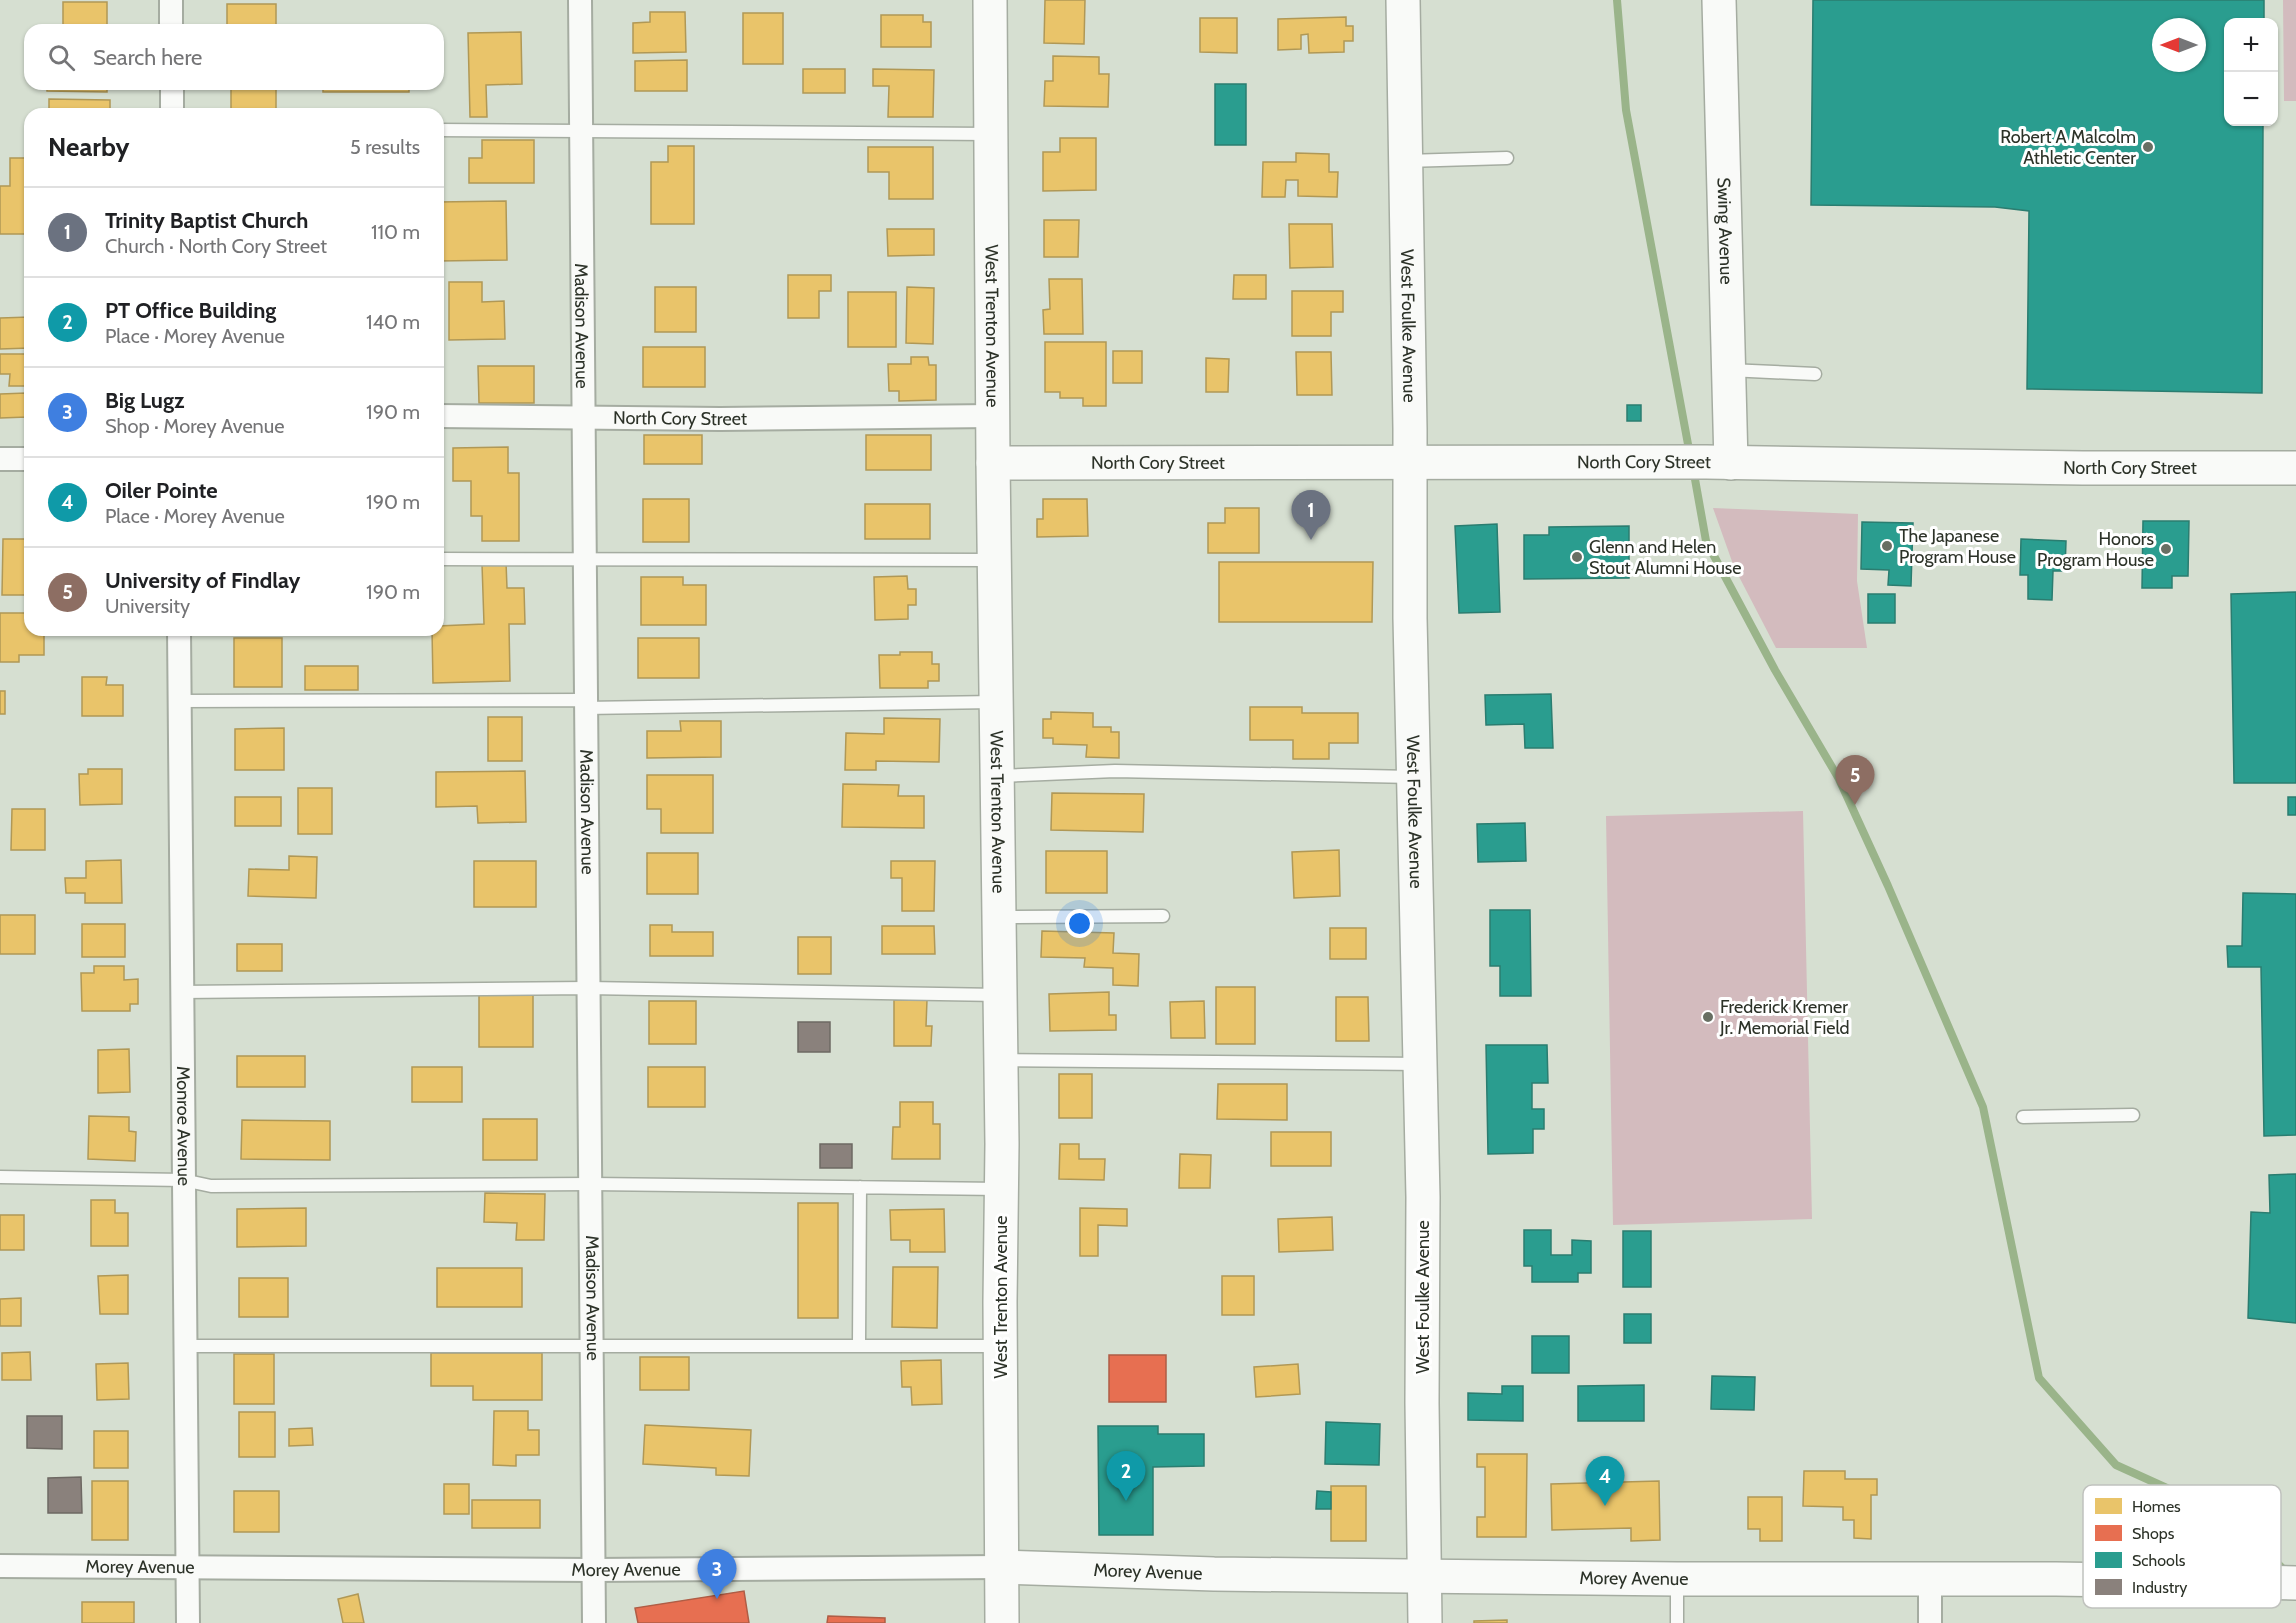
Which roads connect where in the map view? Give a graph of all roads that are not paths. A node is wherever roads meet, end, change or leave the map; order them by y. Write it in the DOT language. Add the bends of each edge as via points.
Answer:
graph roads {
  1 [pos="171,0"];
  2 [pos="580,0"];
  3 [pos="990,0"];
  4 [pos="1402,0"];
  5 [pos="1719,0"];
  6 [pos="171,24"];
  7 [pos="172,90"];
  8 [pos="172,108"];
  9 [pos="444,130"];
  10 [pos="580,131"];
  11 [pos="991,134"];
  12 [pos="1507,158"];
  13 [pos="1405,161"];
  14 [pos="1727,370"];
  15 [pos="1815,374"];
  16 [pos="444,416"];
  17 [pos="992,416"];
  18 [pos="583,417"];
  19 [pos="0,459"];
  20 [pos="24,459"];
  21 [pos="993,462"];
  22 [pos="1410,462"];
  23 [pos="1719,463"];
  24 [pos="2296,468"];
  25 [pos="444,559"];
  26 [pos="584,560"];
  27 [pos="994,560"];
  28 [pos="179,636"];
  29 [pos="179,701"];
  30 [pos="996,702"];
  31 [pos="584,704"];
  32 [pos="997,776"];
  33 [pos="1414,777"];
  34 [pos="1163,916"];
  35 [pos="999,917"];
  36 [pos="588,988"];
  37 [pos="181,993"];
  38 [pos="1000,995"];
  39 [pos="1001,1060"];
  40 [pos="1421,1064"];
  41 [pos="2133,1115"];
  42 [pos="2023,1117"];
  43 [pos="0,1177"];
  44 [pos="183,1180"];
  45 [pos="591,1184"];
  46 [pos="860,1187"];
  47 [pos="1001,1189"];
  48 [pos="593,1345"];
  49 [pos="859,1345"];
  50 [pos="185,1346"];
  51 [pos="1000,1346"];
  52 [pos="0,1566"];
  53 [pos="1002,1567"];
  54 [pos="188,1568"];
  55 [pos="594,1570"];
  56 [pos="1424,1576"];
  57 [pos="1677,1579"];
  58 [pos="2083,1579"];
  59 [pos="1930,1580"];
  60 [pos="188,1623"];
  61 [pos="594,1623"];
  62 [pos="1002,1623"];
  63 [pos="1425,1623"];
  64 [pos="1677,1623"];
  65 [pos="1930,1623"];
  1 -- 6 [label="street"];
  2 -- 10 [label="street, Madison Avenue"];
  3 -- 11 [label="street, West Trenton Avenue"];
  4 -- 13 [label="street, West Foulke Avenue"];
  5 -- 14 [label="street, Swing Avenue"];
  7 -- 8 [label="street"];
  9 -- 10 [label="lane"];
  10 -- 11 [label="lane"];
  10 -- 18 [label="street, Madison Avenue"];
  11 -- 17 [label="street, West Trenton Avenue"];
  12 -- 13 [label="lane"];
  13 -- 22 [label="street, West Foulke Avenue"];
  14 -- 15 [label="lane"];
  14 -- 23 [label="street, Swing Avenue"];
  16 -- 18 [label="street, North Cory Street"];
  17 -- 18 [label="street, North Cory Street"];
  17 -- 21 [label="street, West Trenton Avenue"];
  18 -- 26 [label="street, Madison Avenue"];
  19 -- 20 [label="street"];
  21 -- 22 [label="street, North Cory Street"];
  21 -- 27 [label="street, West Trenton Avenue"];
  22 -- 23 [label="street, North Cory Street"];
  22 -- 33 [label="street, West Foulke Avenue"];
  23 -- 24 [label="street, North Cory Street"];
  25 -- 26 [label="lane"];
  26 -- 27 [label="lane"];
  26 -- 31 [label="street, Madison Avenue"];
  27 -- 30 [label="street, West Trenton Avenue"];
  28 -- 29 [label="street, Monroe Avenue"];
  29 -- 31 [label="lane"];
  29 -- 37 [label="street, Monroe Avenue"];
  30 -- 31 [label="lane"];
  30 -- 32 [label="street, West Trenton Avenue"];
  31 -- 36 [label="street, Madison Avenue"];
  32 -- 33 [label="lane" via="1115,771"];
  32 -- 35 [label="street, West Trenton Avenue"];
  33 -- 40 [label="street, West Foulke Avenue"];
  34 -- 35 [label="lane"];
  35 -- 38 [label="street, West Trenton Avenue"];
  36 -- 37 [label="lane"];
  36 -- 38 [label="lane"];
  36 -- 45 [label="street, Madison Avenue"];
  37 -- 44 [label="street, Monroe Avenue"];
  38 -- 39 [label="street, West Trenton Avenue"];
  39 -- 40 [label="lane"];
  39 -- 47 [label="street, West Trenton Avenue"];
  40 -- 56 [label="street, West Foulke Avenue"];
  41 -- 42 [label="lane"];
  43 -- 44 [label="lane"];
  44 -- 45 [label="lane" via="211,1186"];
  44 -- 50 [label="street, Monroe Avenue"];
  45 -- 46 [label="lane"];
  45 -- 48 [label="street, Madison Avenue"];
  46 -- 47 [label="lane"];
  46 -- 49 [label="lane"];
  47 -- 51 [label="street, West Trenton Avenue"];
  48 -- 49 [label="lane"];
  48 -- 50 [label="lane"];
  48 -- 55 [label="street, Madison Avenue"];
  49 -- 51 [label="lane"];
  50 -- 54 [label="street, Monroe Avenue"];
  51 -- 53 [label="street, West Trenton Avenue"];
  52 -- 54 [label="street, Morey Avenue"];
  53 -- 55 [label="street, Morey Avenue"];
  53 -- 56 [label="street, Morey Avenue"];
  53 -- 62 [label="street, West Trenton Avenue"];
  54 -- 55 [label="street, Morey Avenue"];
  54 -- 60 [label="street, Monroe Avenue"];
  55 -- 61 [label="street, Madison Avenue"];
  56 -- 57 [label="street, Morey Avenue"];
  56 -- 63 [label="street, West Foulke Avenue"];
  57 -- 59 [label="street, Morey Avenue"];
  57 -- 64 [label="lane"];
  58 -- 59 [label="street, Morey Avenue"];
  59 -- 65 [label="street"];
}
